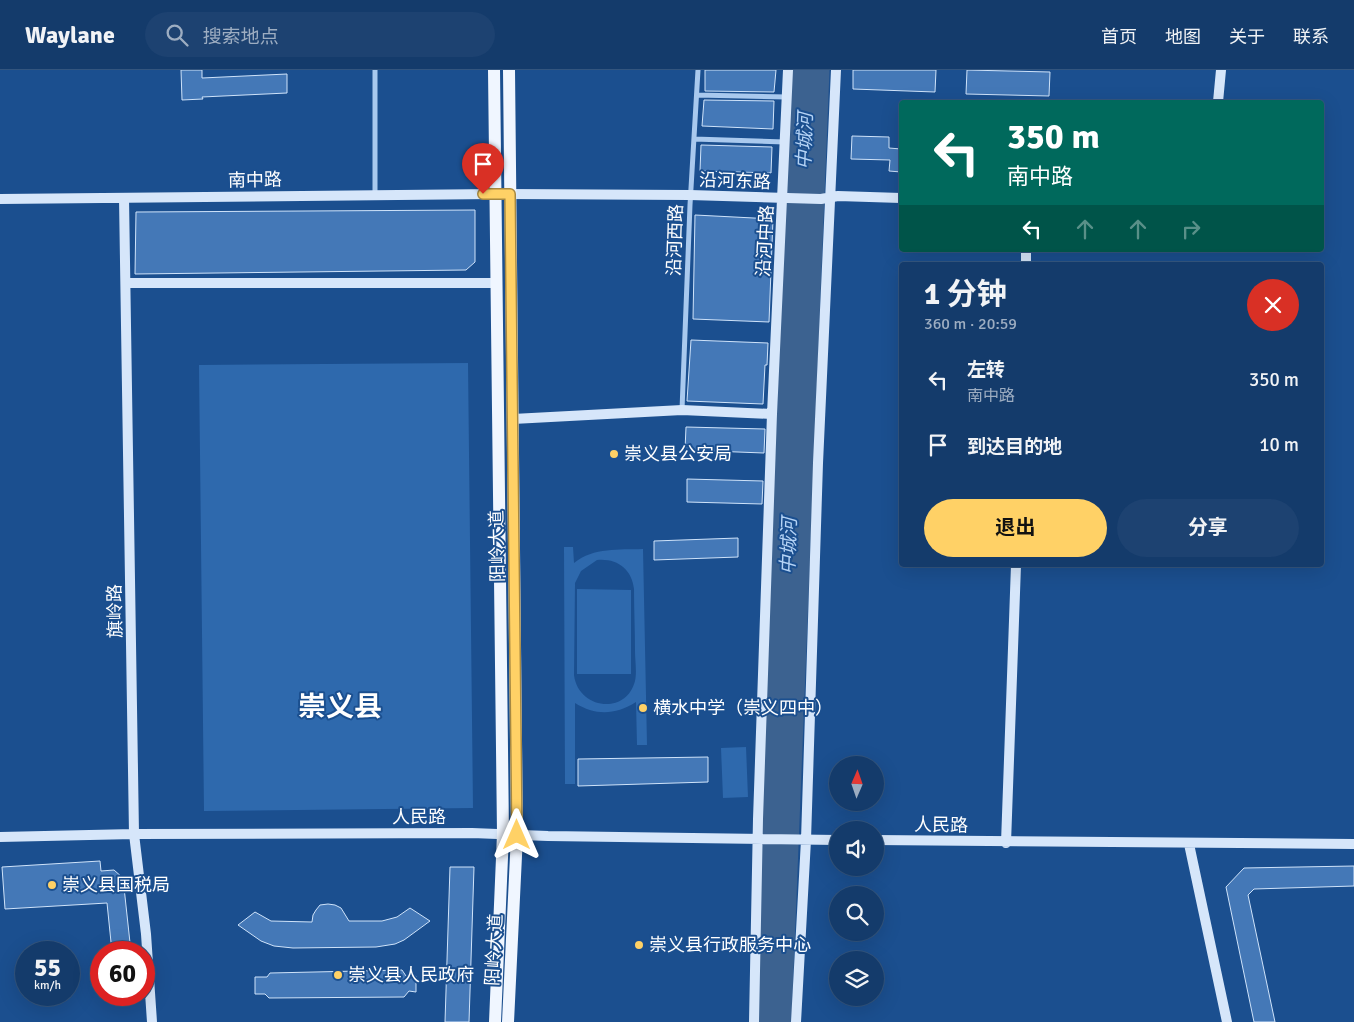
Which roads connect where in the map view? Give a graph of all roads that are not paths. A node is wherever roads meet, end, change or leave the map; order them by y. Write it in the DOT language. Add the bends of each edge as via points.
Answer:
graph roads {
  1 [pos="375,70"];
  2 [pos="494,70"];
  3 [pos="509,70"];
  4 [pos="698,70"];
  5 [pos="788,70"];
  6 [pos="836,70"];
  7 [pos="1221,70"];
  8 [pos="697,95"];
  9 [pos="787,97"];
  10 [pos="1218,100"];
  11 [pos="694,139"];
  12 [pos="785,142"];
  13 [pos="494,194"];
  14 [pos="510,194"];
  15 [pos="375,195"];
  16 [pos="690,196"];
  17 [pos="124,198"];
  18 [pos="899,198"];
  19 [pos="0,199"];
  20 [pos="787,199"];
  21 [pos="826,199"];
  22 [pos="126,283"];
  23 [pos="496,283"];
  24 [pos="682,410"];
  25 [pos="772,414"];
  26 [pos="513,420"];
  27 [pos="1016,567"];
  28 [pos="134,834"];
  29 [pos="502,834"];
  30 [pos="517,835"];
  31 [pos="0,837"];
  32 [pos="761,839"];
  33 [pos="806,840"];
  34 [pos="829,840"];
  35 [pos="884,840"];
  36 [pos="1006,842"];
  37 [pos="1189,844"];
  38 [pos="1354,844"];
  39 [pos="152,1022"];
  40 [pos="495,1022"];
  41 [pos="508,1022"];
  42 [pos="754,1022"];
  43 [pos="796,1022"];
  44 [pos="1227,1022"];
  1 -- 15 [label="street"];
  2 -- 13 [label="main road, 阳岭大道"];
  3 -- 14 [label="main road, 阳岭大道"];
  4 -- 8 [label="street, 沿河西路"];
  5 -- 9 [label="street, 沿河中路"];
  6 -- 21 [label="street"];
  7 -- 10 [label="street"];
  8 -- 9 [label="street"];
  8 -- 11 [label="street, 沿河西路"];
  9 -- 12 [label="street, 沿河中路"];
  11 -- 12 [label="street"];
  11 -- 16 [label="street, 沿河西路"];
  12 -- 20 [label="street, 沿河中路"];
  13 -- 14 [label="street, 南中路"];
  13 -- 15 [label="street, 南中路"];
  13 -- 23 [label="main road, 阳岭大道"];
  14 -- 16 [label="street, 沿河东路"];
  14 -- 26 [label="main road, 阳岭大道"];
  15 -- 17 [label="street, 南中路"];
  16 -- 20 [label="street, 沿河东路"];
  16 -- 24 [label="street, 沿河西路"];
  17 -- 19 [label="street, 南中路"];
  17 -- 22 [label="street, 旗岭路"];
  18 -- 21 [label="street, 沿河东路" via="838,196"];
  20 -- 21 [label="street, 沿河东路"];
  20 -- 25 [label="street, 沿河中路"];
  21 -- 33 [label="street"];
  22 -- 23 [label="street"];
  22 -- 28 [label="street, 旗岭路"];
  23 -- 29 [label="main road, 阳岭大道"];
  24 -- 25 [label="street"];
  24 -- 26 [label="street"];
  25 -- 32 [label="street, 沿河中路"];
  26 -- 30 [label="main road, 阳岭大道"];
  27 -- 36 [label="street"];
  28 -- 29 [label="street, 人民路"];
  28 -- 31 [label="street, 人民路"];
  28 -- 39 [label="street, 旗岭路"];
  29 -- 30 [label="street, 人民路"];
  29 -- 40 [label="main road, 阳岭大道"];
  30 -- 32 [label="street, 人民路"];
  30 -- 41 [label="main road, 阳岭大道"];
  32 -- 33 [label="street, 人民路"];
  32 -- 42 [label="street, 沿河中路"];
  33 -- 34 [label="street, 人民路"];
  33 -- 43 [label="street"];
  35 -- 36 [label="street, 人民路"];
  36 -- 37 [label="street, 人民路"];
  37 -- 38 [label="street, 人民路"];
  37 -- 44 [label="street"];
}
